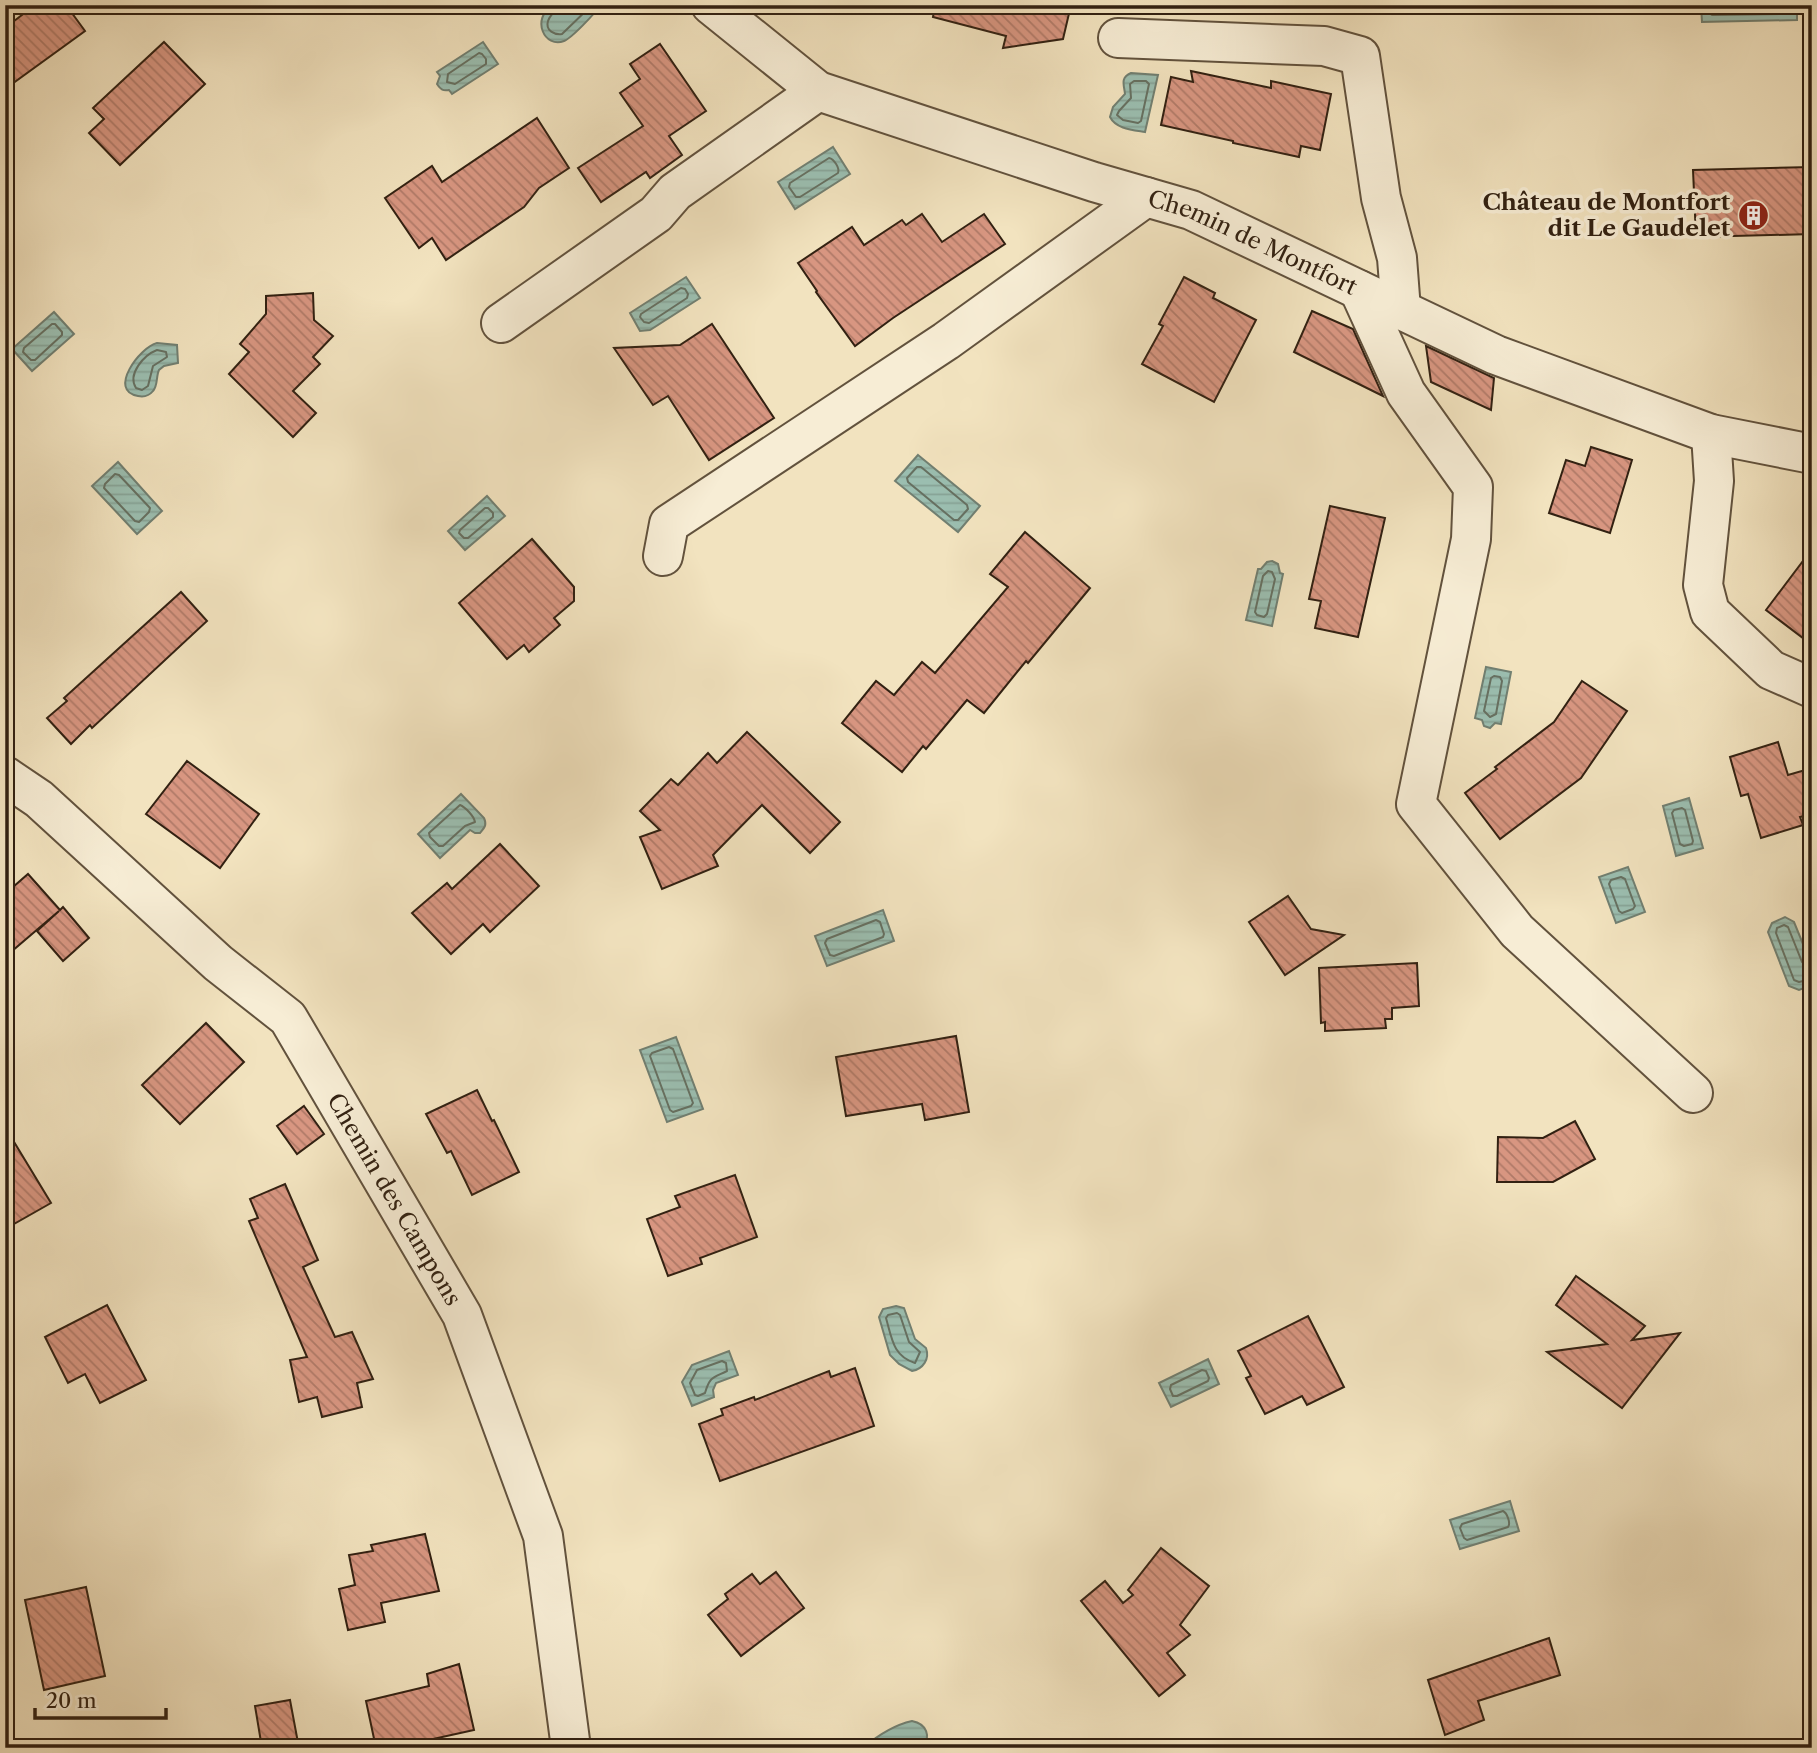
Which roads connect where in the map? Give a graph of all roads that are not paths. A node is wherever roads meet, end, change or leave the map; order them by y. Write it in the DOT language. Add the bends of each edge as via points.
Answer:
graph roads {
  1 [pos="711,5"];
  2 [pos="1118,38"];
  3 [pos="818,91"];
  4 [pos="1146,197"];
  5 [pos="1359,290"];
  6 [pos="1401,310"];
  7 [pos="501,323"];
  8 [pos="1711,434"];
  9 [pos="1812,454"];
  10 [pos="663,556"];
  11 [pos="1812,688"];
  12 [pos="5,776"];
  13 [pos="1693,1093"];
  14 [pos="570,1748"];
  1 -- 3 [label="street, Chemin de Montfort"];
  2 -- 6 [label="street" via="1324,46 1360,56 1381,198 1398,258"];
  3 -- 4 [label="street, Chemin de Montfort"];
  3 -- 7 [label="street" via="675,192 656,214"];
  4 -- 5 [label="street, Chemin de Montfort" via="1191,210"];
  4 -- 10 [label="street" via="946,341 669,524"];
  5 -- 6 [label="street, Chemin de Montfort"];
  5 -- 13 [label="street" via="1406,393 1473,487 1471,539 1416,804 1517,931"];
  6 -- 8 [label="street, Chemin de Montfort" via="1496,355"];
  8 -- 9 [label="street, Chemin de Montfort"];
  8 -- 11 [label="street" via="1714,481 1703,585 1710,612 1771,670"];
  12 -- 14 [label="street, Chemin des Campons" via="39,799 218,963 288,1018 463,1315 543,1536"];
}
